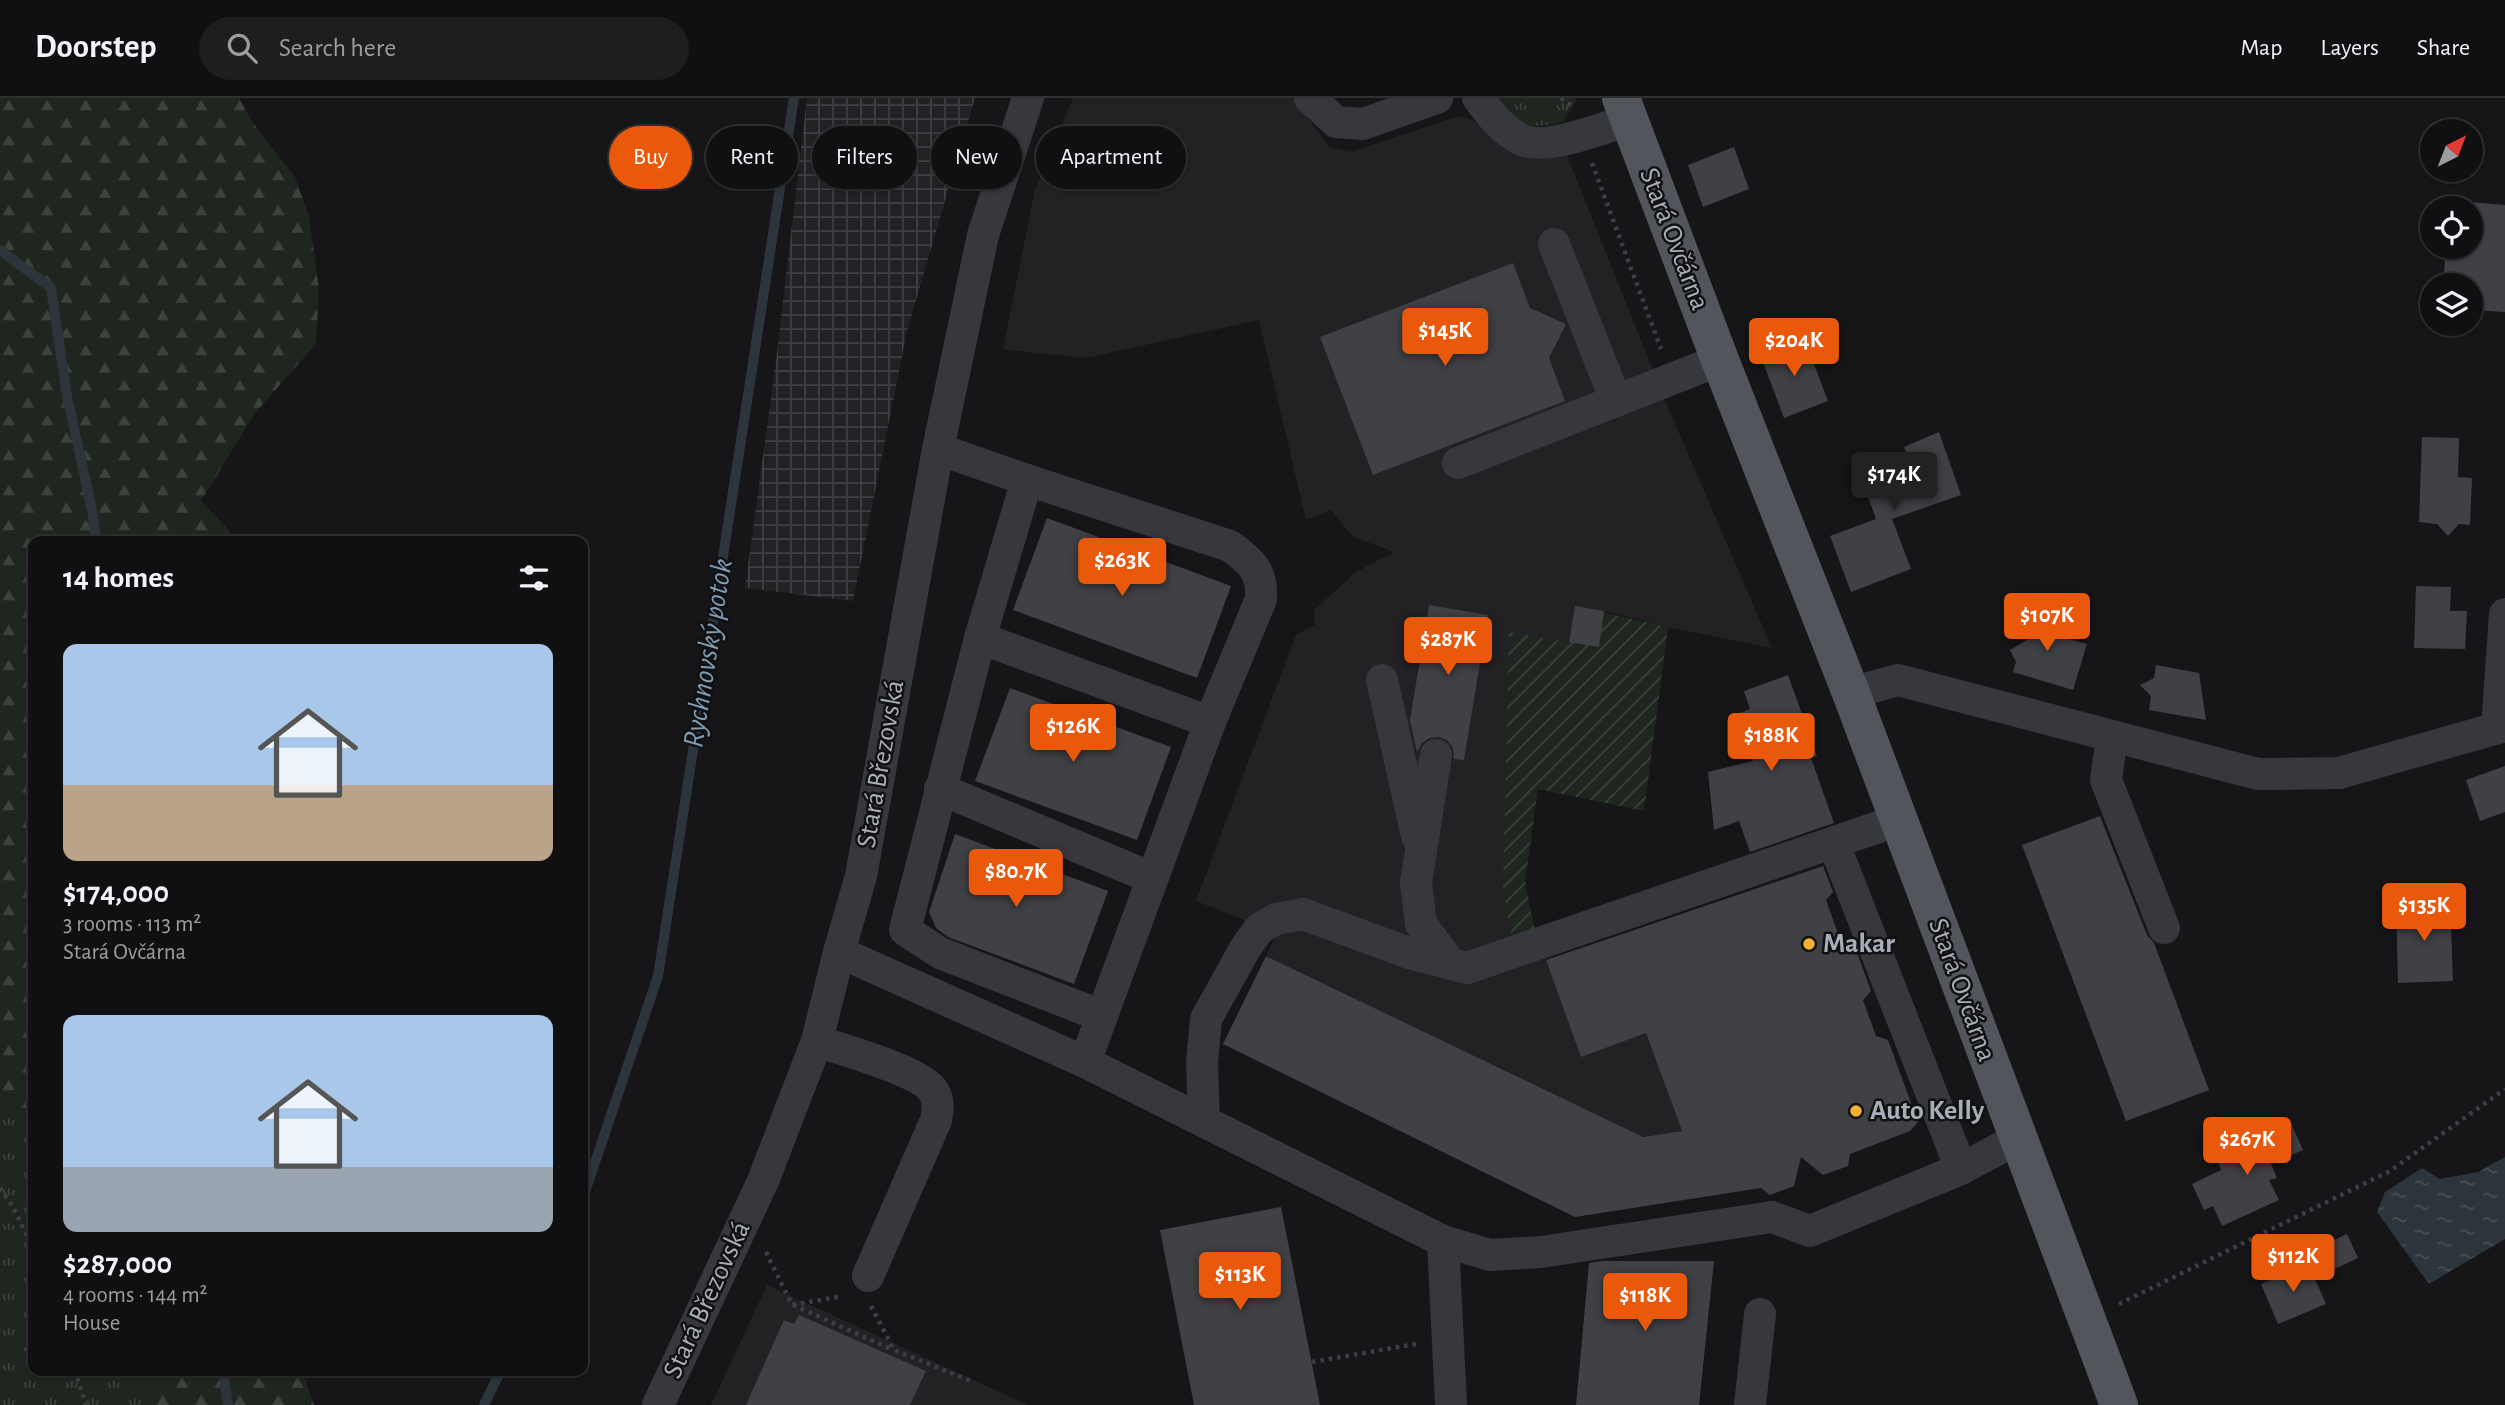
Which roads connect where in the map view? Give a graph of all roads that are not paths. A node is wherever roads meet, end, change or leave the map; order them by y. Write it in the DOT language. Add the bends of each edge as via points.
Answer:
graph roads {
  1 [pos="1028,98"];
  2 [pos="1310,98"];
  3 [pos="1437,98"];
  4 [pos="1478,98"];
  5 [pos="1625,109"];
  6 [pos="1554,243"];
  7 [pos="1720,360"];
  8 [pos="1616,401"];
  9 [pos="938,449"];
  10 [pos="1458,463"];
  11 [pos="1027,480"];
  12 [pos="2505,614"];
  13 [pos="980,638"];
  14 [pos="1382,680"];
  15 [pos="1851,693"];
  16 [pos="1210,722"];
  17 [pos="2501,727"];
  18 [pos="2112,736"];
  19 [pos="1436,755"];
  20 [pos="940,789"];
  21 [pos="1899,820"];
  22 [pos="1834,844"];
  23 [pos="1421,854"];
  24 [pos="1152,878"];
  25 [pos="2164,928"];
  26 [pos="839,952"];
  27 [pos="1450,963"];
  28 [pos="1102,1016"];
  29 [pos="817,1041"];
  30 [pos="1085,1062"];
  31 [pos="1204,1121"];
  32 [pos="2017,1139"];
  33 [pos="1961,1169"];
  34 [pos="1443,1241"];
  35 [pos="863,1291"];
  36 [pos="1760,1314"];
  37 [pos="658,1405"];
  38 [pos="1451,1405"];
  39 [pos="1750,1405"];
  40 [pos="2119,1405"];
  1 -- 9 [label="street, Stará Březovská" via="984,235"];
  2 -- 3 [label="street" via="1336,122 1363,124"];
  4 -- 5 [label="street" via="1496,122 1523,141 1559,141"];
  5 -- 7 [label="main road, Stará Ovčárna"];
  6 -- 8 [label="street"];
  7 -- 8 [label="street"];
  7 -- 15 [label="main road, Stará Ovčárna"];
  8 -- 10 [label="street"];
  9 -- 11 [label="street"];
  9 -- 26 [label="street, Stará Březovská" via="861,876"];
  11 -- 13 [label="street"];
  11 -- 16 [label="street" via="1230,545 1246,557 1262,583 1261,599"];
  12 -- 17 [label="street"];
  13 -- 16 [label="street"];
  13 -- 20 [label="street"];
  14 -- 23 [label="street"];
  15 -- 18 [label="street" via="1898,680"];
  15 -- 21 [label="main road, Stará Ovčárna"];
  16 -- 24 [label="street"];
  17 -- 18 [label="street" via="2339,773 2259,774"];
  18 -- 25 [label="street" via="2106,780"];
  19 -- 23 [label="street"];
  20 -- 24 [label="street"];
  20 -- 28 [label="street" via="905,930 940,953"];
  21 -- 22 [label="street"];
  21 -- 32 [label="main road, Stará Ovčárna"];
  22 -- 27 [label="street" via="1467,968"];
  22 -- 33 [label="street"];
  23 -- 27 [label="street" via="1416,883 1421,924"];
  24 -- 28 [label="street"];
  26 -- 29 [label="street, Stará Březovská"];
  26 -- 30 [label="street"];
  27 -- 31 [label="street" via="1303,914 1276,919 1259,929 1206,1019"];
  28 -- 30 [label="street"];
  29 -- 35 [label="street" via="916,1078 934,1091 938,1105 936,1120"];
  29 -- 37 [label="street, Stará Březovská" via="763,1181"];
  30 -- 31 [label="street"];
  31 -- 34 [label="street"];
  32 -- 33 [label="street"];
  32 -- 40 [label="main road, Stará Ovčárna"];
  33 -- 34 [label="street" via="1810,1231 1772,1217 1541,1252 1490,1255"];
  34 -- 38 [label="street"];
  36 -- 39 [label="street"];
}
